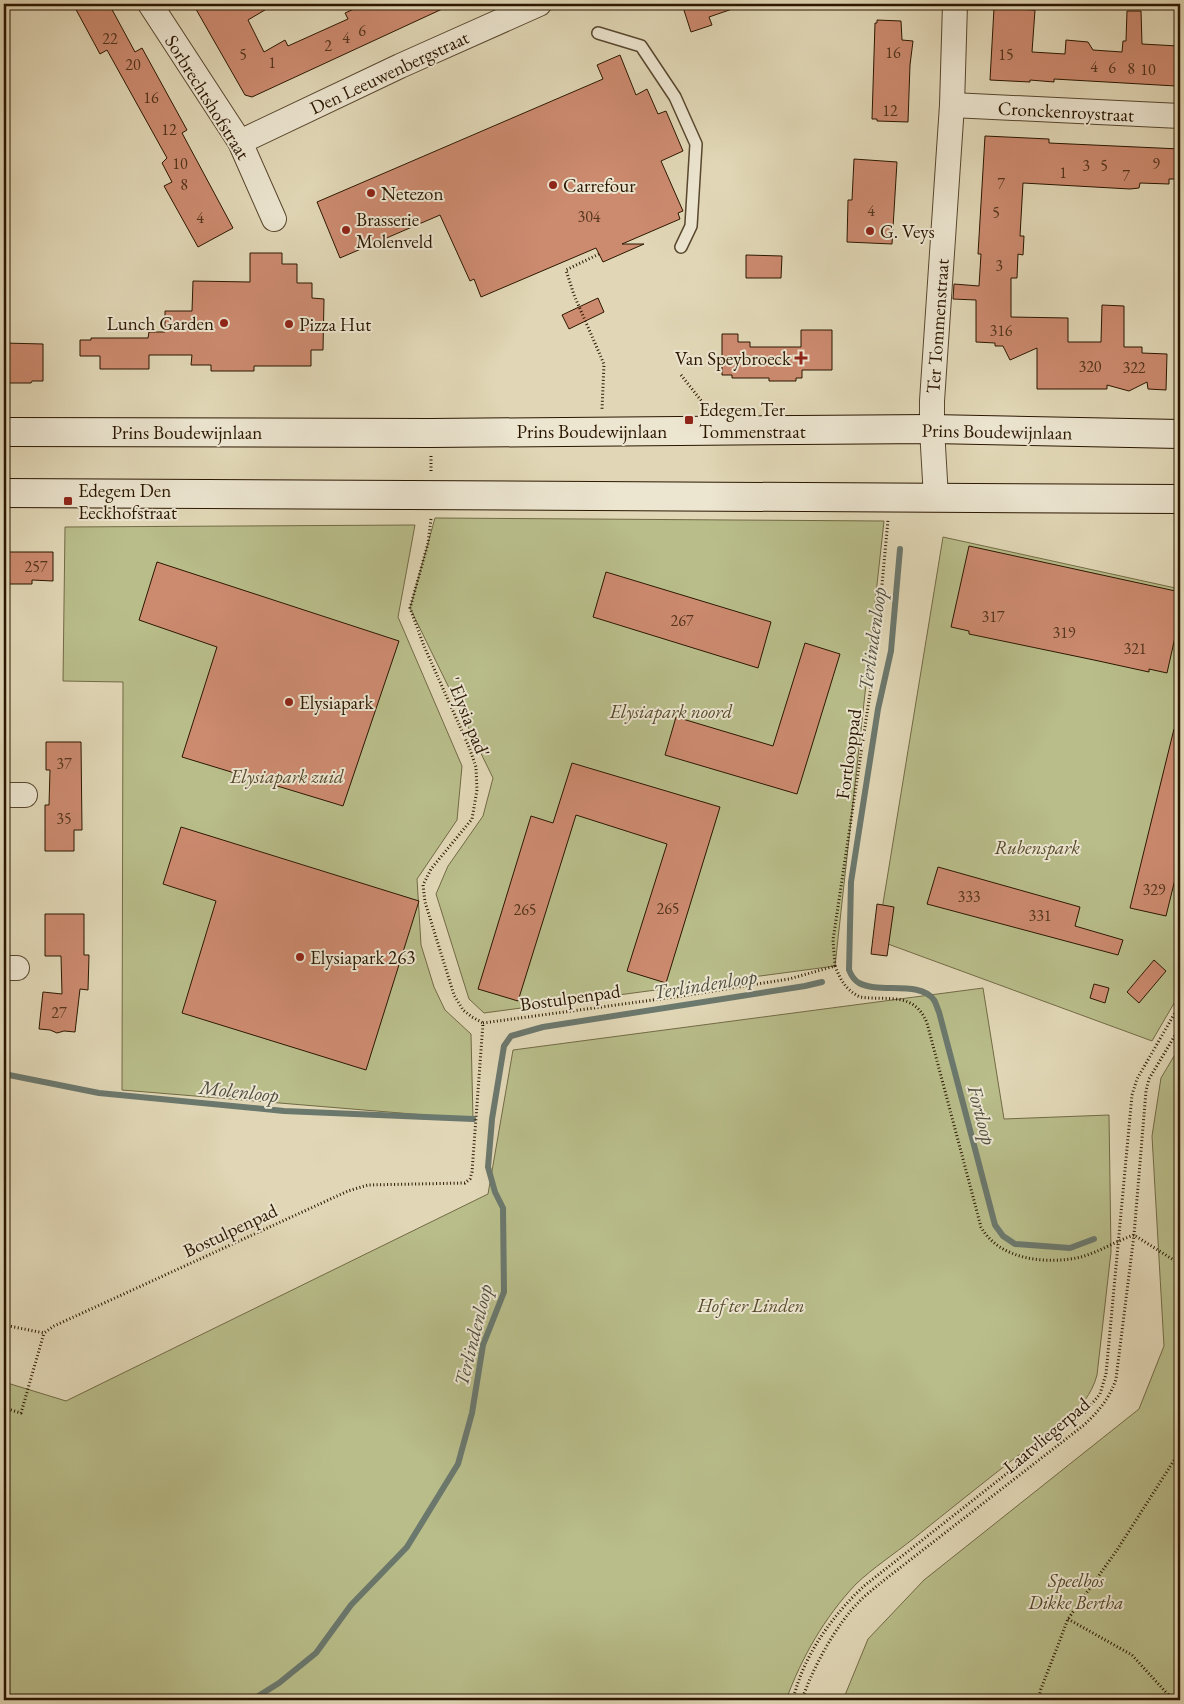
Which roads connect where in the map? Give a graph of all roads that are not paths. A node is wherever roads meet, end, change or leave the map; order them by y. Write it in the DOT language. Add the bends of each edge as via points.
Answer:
graph roads {
  1 [pos="150,4"];
  2 [pos="539,4"];
  3 [pos="955,4"];
  4 [pos="598,33"];
  5 [pos="952,105"];
  6 [pos="1180,116"];
  7 [pos="240,142"];
  8 [pos="274,219"];
  9 [pos="682,247"];
  10 [pos="932,429"];
  11 [pos="4,432"];
  12 [pos="1180,434"];
  13 [pos="4,493"];
  14 [pos="936,498"];
  15 [pos="1180,499"];
  1 -- 7 [label="street, Sorbrechtshofstraat"];
  2 -- 7 [label="street, Den Leeuwenbergstraat"];
  3 -- 5 [label="street, Ter Tommenstraat"];
  4 -- 9 [label="lane" via="641,46 675,97 696,144 691,226"];
  5 -- 6 [label="street, Cronckenroystraat"];
  5 -- 10 [label="street, Ter Tommenstraat"];
  7 -- 8 [label="street, Sorbrechtshofstraat"];
  10 -- 11 [label="main road, Prins Boudewijnlaan"];
  10 -- 12 [label="main road, Prins Boudewijnlaan"];
  10 -- 14 [label="street, Ter Tommenstraat"];
  13 -- 14 [label="main road" via="431,505"];
  14 -- 15 [label="main road"];
}
